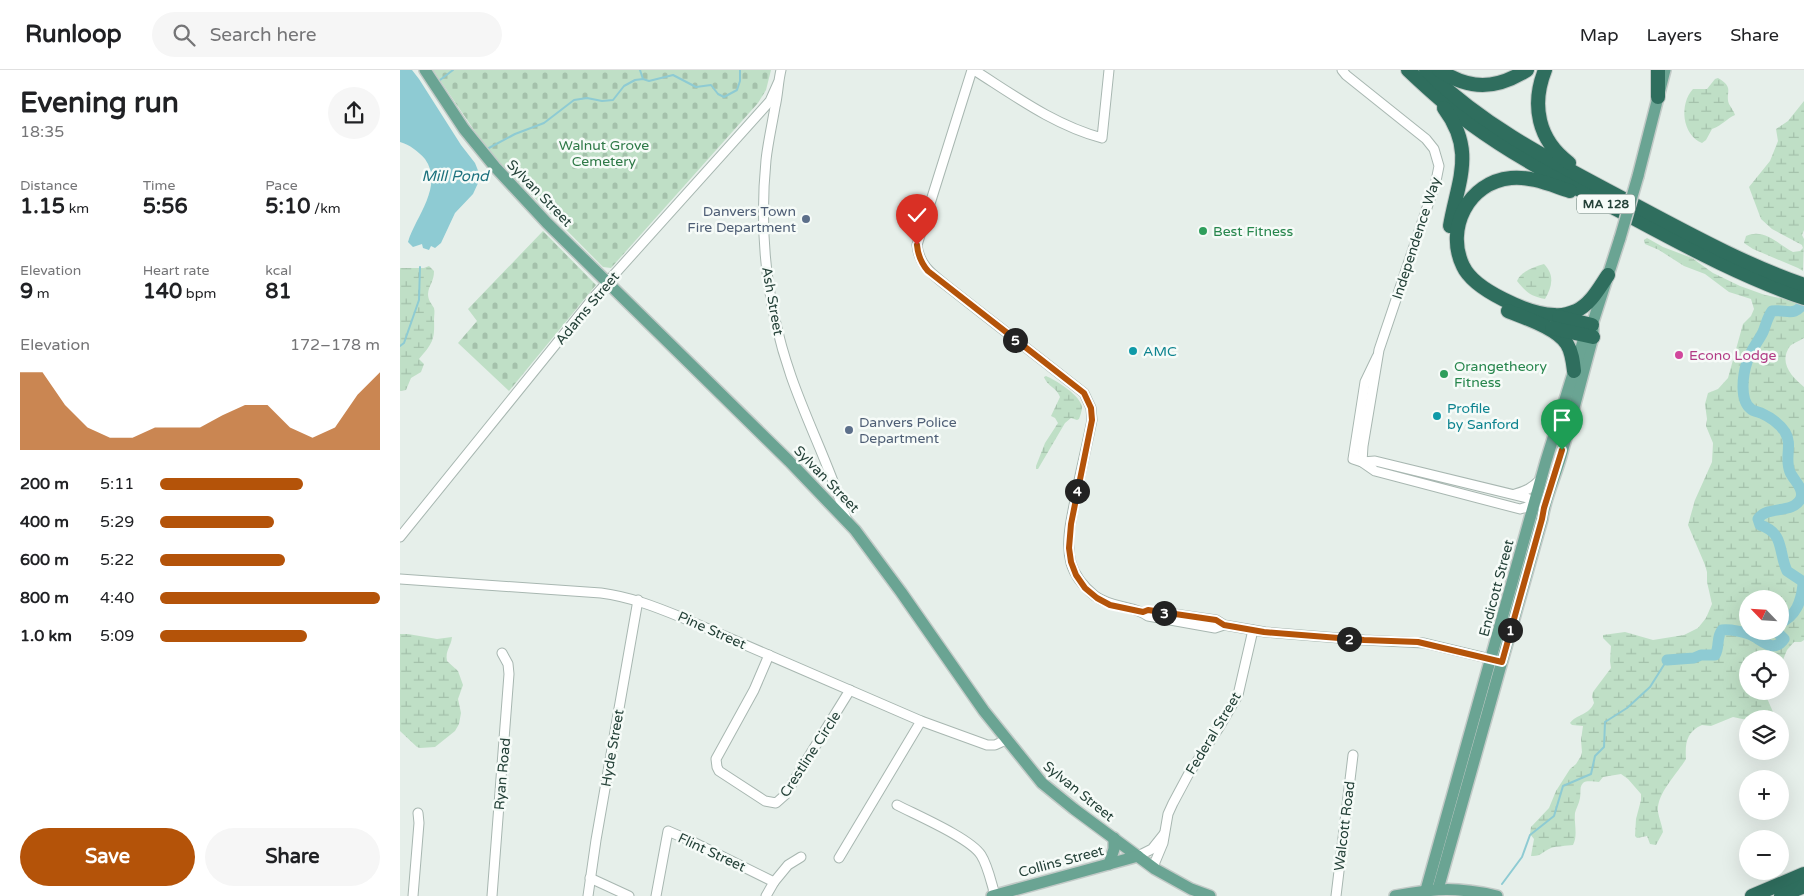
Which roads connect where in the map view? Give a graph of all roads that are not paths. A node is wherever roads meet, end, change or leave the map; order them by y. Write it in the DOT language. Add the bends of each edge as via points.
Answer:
graph roads {
  1 [pos="425,70"];
  2 [pos="781,70"];
  3 [pos="973,70"];
  4 [pos="1109,70"];
  5 [pos="1342,70"];
  6 [pos="1408,70"];
  7 [pos="1426,70"];
  8 [pos="1439,70"];
  9 [pos="1527,70"];
  10 [pos="1546,70"];
  11 [pos="1658,70"];
  12 [pos="1665,70"];
  13 [pos="778,83"];
  14 [pos="1432,92"];
  15 [pos="1658,97"];
  16 [pos="760,113"];
  17 [pos="772,124"];
  18 [pos="1598,192"];
  19 [pos="1608,275"];
  20 [pos="608,282"];
  21 [pos="1799,290"];
  22 [pos="1552,315"];
  23 [pos="1539,324"];
  24 [pos="1590,332"];
  25 [pos="1377,357"];
  26 [pos="1574,371"];
  27 [pos="1362,462"];
  28 [pos="1542,477"];
  29 [pos="1512,494"];
  30 [pos="1539,506"];
  31 [pos="848,521"];
  32 [pos="400,537"];
  33 [pos="400,580"];
  34 [pos="638,600"];
  35 [pos="1253,630"];
  36 [pos="502,653"];
  37 [pos="769,655"];
  38 [pos="1496,661"];
  39 [pos="850,690"];
  40 [pos="921,721"];
  41 [pos="1006,740"];
  42 [pos="1353,756"];
  43 [pos="897,805"];
  44 [pos="418,813"];
  45 [pos="1444,822"];
  46 [pos="1456,825"];
  47 [pos="1164,833"];
  48 [pos="1114,838"];
  49 [pos="1138,856"];
  50 [pos="801,857"];
  51 [pos="839,858"];
  52 [pos="1109,864"];
  53 [pos="1153,867"];
  54 [pos="1804,874"];
  55 [pos="1442,875"];
  56 [pos="590,878"];
  57 [pos="774,882"];
  58 [pos="1804,886"];
  59 [pos="1438,889"];
  60 [pos="1426,890"];
  61 [pos="1458,890"];
  62 [pos="1194,893"];
  63 [pos="413,896"];
  64 [pos="492,896"];
  65 [pos="588,896"];
  66 [pos="629,896"];
  67 [pos="656,896"];
  68 [pos="766,896"];
  69 [pos="994,896"];
  70 [pos="1210,896"];
  71 [pos="1336,896"];
  72 [pos="1395,896"];
  73 [pos="1497,896"];
  74 [pos="1752,896"];
  75 [pos="1780,896"];
  1 -- 20 [label="main road, Sylvan Street" via="484,155 542,218"];
  2 -- 13 [label="street, Ash Street"];
  3 -- 4 [label="street" via="1042,114 1075,130 1102,138"];
  3 -- 35 [label="street" via="917,245 918,254 928,271 1084,393 1092,420 1071,524 1069,548 1076,575 1085,588 1110,605 1216,620 1224,625"];
  5 -- 25 [label="street, Independence Way" via="1426,139 1434,149 1439,166"];
  6 -- 14 [label="highway, MA 128"];
  7 -- 18 [label="highway, MA 128" via="1459,100 1504,132"];
  8 -- 9 [label="highway" via="1472,85 1506,81"];
  10 -- 18 [label="highway" via="1537,104 1544,134 1552,148"];
  11 -- 15 [label="highway"];
  12 -- 15 [label="main road, Endicott Street"];
  13 -- 16 [label="street, Adams Street" via="772,98"];
  13 -- 17 [label="street, Ash Street"];
  14 -- 18 [label="highway, MA 128" via="1492,138"];
  14 -- 23 [label="highway" via="1456,126 1463,154 1450,229 1453,261 1464,280 1482,297"];
  15 -- 19 [label="main road, Endicott Street, bridge"];
  16 -- 17 [label="street"];
  16 -- 20 [label="street, Adams Street"];
  17 -- 31 [label="street, Ash Street" via="764,197 765,254 770,294 791,376"];
  18 -- 21 [label="highway, MA 128" via="1722,264"];
  18 -- 22 [label="highway" via="1511,178 1482,189 1460,216 1457,246 1463,267 1471,278 1492,293 1528,309"];
  19 -- 22 [label="highway" via="1583,307 1570,313"];
  19 -- 24 [label="main road, Endicott Street"];
  20 -- 31 [label="main road, Sylvan Street"];
  20 -- 32 [label="street, Adams Street"];
  22 -- 24 [label="highway"];
  23 -- 24 [label="highway"];
  23 -- 26 [label="highway" via="1564,339 1571,353"];
  24 -- 26 [label="main road, Endicott Street"];
  24 -- 30 [label="main road, Endicott Street" via="1562,450"];
  25 -- 27 [label="street, Independence Way"];
  25 -- 27 [label="street, Independence Way" via="1366,382 1353,459"];
  26 -- 28 [label="main road, Endicott Street"];
  27 -- 29 [label="street, Independence Way" via="1375,461"];
  27 -- 30 [label="street, Independence Way" via="1375,471 1520,509"];
  28 -- 29 [label="street" via="1526,491"];
  28 -- 30 [label="main road, Endicott Street"];
  29 -- 30 [label="street, Independence Way"];
  30 -- 38 [label="main road, Endicott Street" via="1542,519"];
  31 -- 41 [label="main road, Sylvan Street"];
  33 -- 34 [label="street, Pine Street" via="601,593"];
  34 -- 37 [label="street, Pine Street"];
  34 -- 56 [label="street, Hyde Street"];
  35 -- 38 [label="street" via="1418,642"];
  35 -- 47 [label="street, Federal Street" via="1238,695 1181,787 1168,814"];
  36 -- 64 [label="street, Ryan Road" via="509,674"];
  37 -- 39 [label="street, Pine Street"];
  37 -- 39 [label="street, Crestline Circle" via="716,762 719,771 765,801 776,803 785,795"];
  38 -- 45 [label="main road, Endicott Street"];
  38 -- 46 [label="main road, Endicott Street"];
  39 -- 40 [label="street, Pine Street"];
  40 -- 41 [label="street, Pine Street" via="987,745"];
  40 -- 51 [label="street"];
  41 -- 48 [label="main road, Sylvan Street" via="1042,783"];
  42 -- 71 [label="street, Walcott Road"];
  43 -- 69 [label="street" via="976,848 984,862"];
  44 -- 63 [label="street"];
  45 -- 46 [label="main road"];
  45 -- 60 [label="main road, Endicott Street"];
  46 -- 55 [label="main road, Endicott Street"];
  47 -- 49 [label="street, Federal Street" via="1152,849"];
  47 -- 53 [label="street, Federal Street"];
  48 -- 49 [label="main road, Sylvan Street"];
  48 -- 52 [label="main road"];
  49 -- 52 [label="main road, Collins Street"];
  49 -- 53 [label="main road, Sylvan Street"];
  50 -- 57 [label="street"];
  52 -- 69 [label="main road, Collins Street"];
  53 -- 62 [label="main road, Sylvan Street"];
  54 -- 74 [label="highway"];
  55 -- 59 [label="main road, Endicott Street"];
  55 -- 61 [label="main road"];
  56 -- 65 [label="street, Hyde Street"];
  56 -- 66 [label="street"];
  57 -- 67 [label="street, Flint Street" via="668,831"];
  57 -- 68 [label="street"];
  58 -- 75 [label="highway"];
  59 -- 60 [label="main road"];
  59 -- 61 [label="main road"];
  60 -- 72 [label="main road"];
  61 -- 73 [label="main road"];
  62 -- 70 [label="main road, Sylvan Street"];
}
